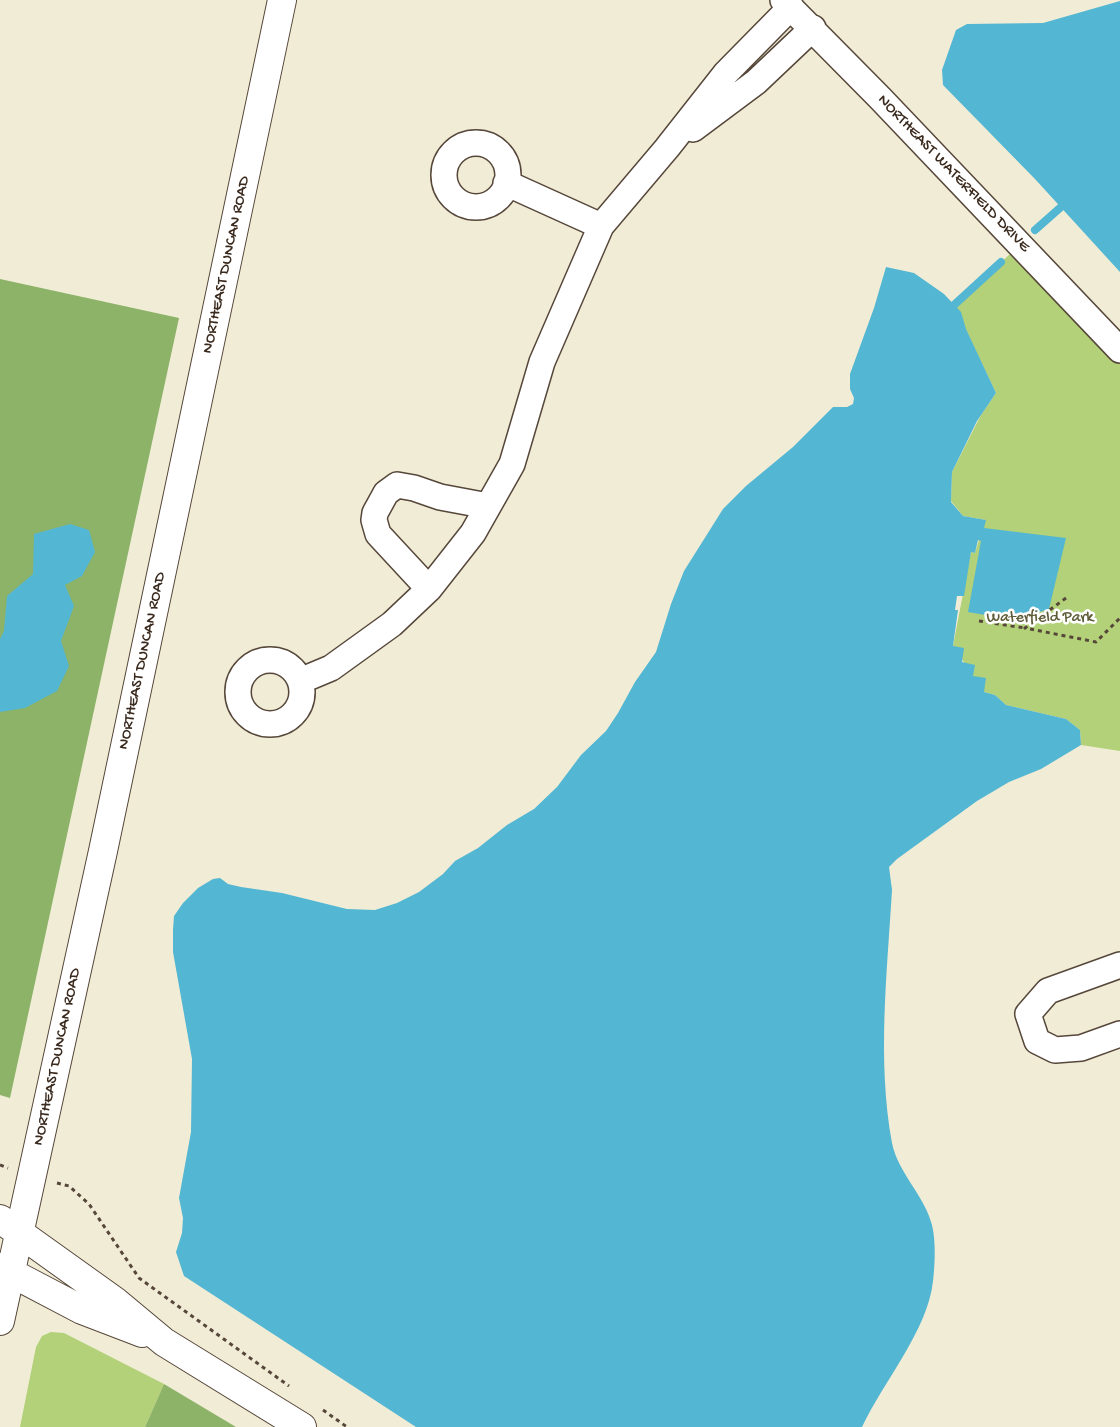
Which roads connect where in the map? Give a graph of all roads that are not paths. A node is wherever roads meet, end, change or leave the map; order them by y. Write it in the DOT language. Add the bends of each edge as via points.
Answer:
graph roads {
  1 [pos="282,0"];
  2 [pos="787,4"];
  3 [pos="813,28"];
  4 [pos="667,148"];
  5 [pos="506,183"];
  6 [pos="601,226"];
  7 [pos="1120,350"];
  8 [pos="488,506"];
  9 [pos="429,589"];
  10 [pos="300,681"];
  11 [pos="1120,965"];
  12 [pos="1120,1034"];
  13 [pos="10,1226"];
  14 [pos="6,1270"];
  15 [pos="0,1321"];
  16 [pos="164,1342"];
  17 [pos="309,1416"];
  1 -- 13 [label="street, NORTHEAST DUNCAN ROAD"];
  2 -- 3 [label="street, NORTHEAST WATERFIELD DRIVE"];
  2 -- 4 [label="street" via="726,73"];
  3 -- 4 [label="street" via="756,82"];
  3 -- 7 [label="street, NORTHEAST WATERFIELD DRIVE"];
  4 -- 6 [label="street"];
  5 -- 6 [label="street"];
  6 -- 8 [label="street" via="542,362 512,464"];
  8 -- 9 [label="street" via="472,533"];
  8 -- 9 [label="street" via="397,485 386,493 375,513 378,534"];
  9 -- 10 [label="street" via="392,624 331,668"];
  11 -- 12 [label="street" via="1048,991 1028,1014 1037,1041 1055,1050 1081,1048"];
  13 -- 14 [label="street, NORTHEAST DUNCAN ROAD"];
  13 -- 16 [label="street" via="116,1302"];
  14 -- 15 [label="street, NORTHEAST DUNCAN ROAD"];
  14 -- 16 [label="street" via="82,1310"];
  16 -- 17 [label="street"];
}
